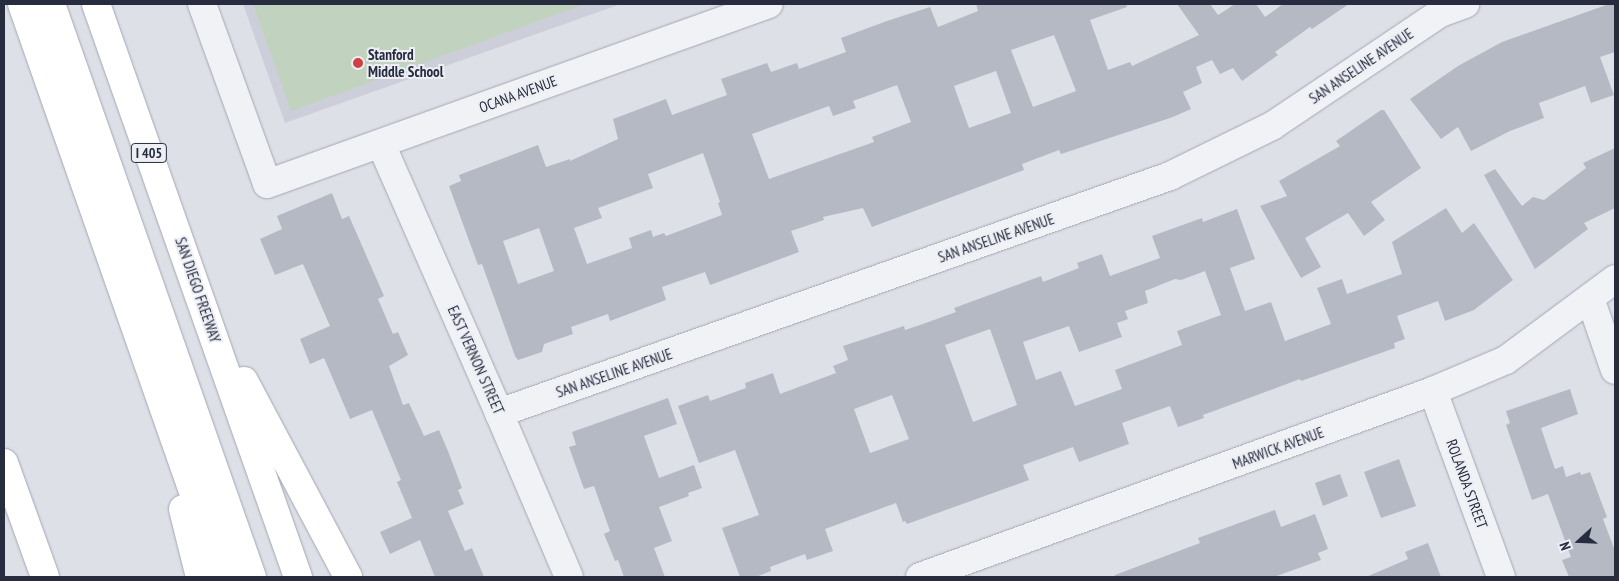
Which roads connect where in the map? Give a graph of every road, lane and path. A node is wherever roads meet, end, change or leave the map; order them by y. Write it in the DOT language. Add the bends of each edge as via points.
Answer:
graph roads {
  1 [pos="22,4"];
  2 [pos="51,4"];
  3 [pos="68,4"];
  4 [pos="96,4"];
  5 [pos="202,4"];
  6 [pos="770,4"];
  7 [pos="1465,4"];
  8 [pos="381,144"];
  9 [pos="1615,279"];
  10 [pos="1590,298"];
  11 [pos="202,303"];
  12 [pos="141,342"];
  13 [pos="1615,370"];
  14 [pos="1433,391"];
  15 [pos="500,413"];
  16 [pos="4,463"];
  17 [pos="45,577"];
  18 [pos="200,577"];
  19 [pos="224,577"];
  20 [pos="252,577"];
  21 [pos="268,577"];
  22 [pos="298,577"];
  23 [pos="348,577"];
  24 [pos="569,577"];
  25 [pos="920,577"];
  26 [pos="1501,577"];
  1 -- 12 [label="main road"];
  2 -- 20 [label="main road"];
  3 -- 21 [label="main road"];
  4 -- 11 [label="main road, SAN DIEGO FREEWAY / I 405"];
  5 -- 8 [label="street, OCANA AVENUE" via="267,184"];
  6 -- 8 [label="street, OCANA AVENUE"];
  7 -- 15 [label="street, SAN ANSELINE AVENUE" via="1440,13 1272,126 1170,176"];
  8 -- 15 [label="street, EAST VERNON STREET"];
  9 -- 10 [label="street, MARWICK AVENUE"];
  10 -- 13 [label="street"];
  10 -- 14 [label="street, MARWICK AVENUE" via="1506,360"];
  11 -- 22 [label="main road, SAN DIEGO FREEWAY / I 405"];
  11 -- 23 [label="main road"];
  12 -- 18 [label="main road"];
  12 -- 19 [label="main road"];
  14 -- 25 [label="street, MARWICK AVENUE"];
  14 -- 26 [label="street, ROLANDA STREET"];
  15 -- 24 [label="street, EAST VERNON STREET"];
  16 -- 17 [label="main road"];
}
